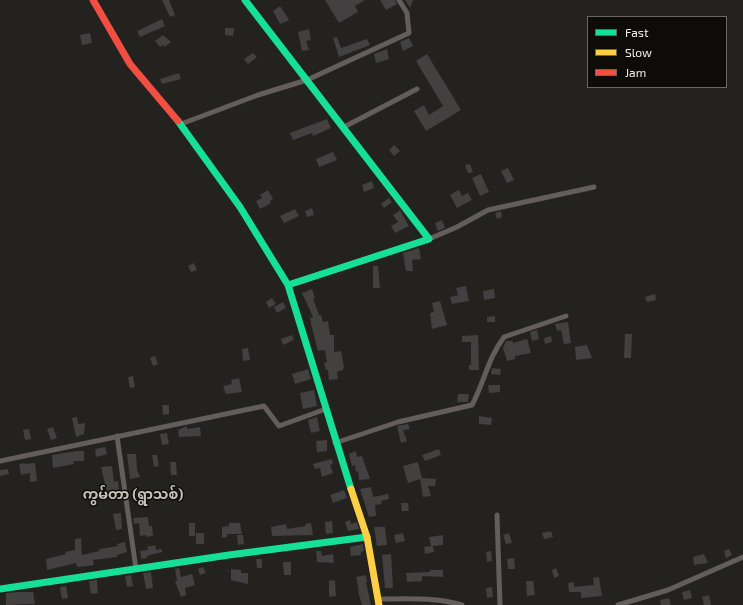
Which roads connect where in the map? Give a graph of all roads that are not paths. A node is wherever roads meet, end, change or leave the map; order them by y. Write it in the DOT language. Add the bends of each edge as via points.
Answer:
graph roads {
  1 [pos="93,0"];
  2 [pos="245,0"];
  3 [pos="399,0"];
  4 [pos="307,80"];
  5 [pos="417,89"];
  6 [pos="181,124"];
  7 [pos="344,127"];
  8 [pos="594,187"];
  9 [pos="430,239"];
  10 [pos="288,285"];
  11 [pos="566,316"];
  12 [pos="326,409"];
  13 [pos="116,436"];
  14 [pos="335,443"];
  15 [pos="0,461"];
  16 [pos="497,515"];
  17 [pos="367,537"];
  18 [pos="743,556"];
  19 [pos="136,569"];
  20 [pos="0,590"];
  21 [pos="378,602"];
  22 [pos="462,605"];
  23 [pos="500,605"];
  24 [pos="618,605"];
  1 -- 6 [label="street" via="130,64"];
  2 -- 4 [label="street"];
  3 -- 4 [label="street" via="407,13 409,33"];
  4 -- 6 [label="street"];
  4 -- 7 [label="street"];
  5 -- 7 [label="street"];
  6 -- 10 [label="street" via="240,207"];
  7 -- 9 [label="street"];
  8 -- 9 [label="street" via="488,210"];
  9 -- 10 [label="street"];
  10 -- 12 [label="street"];
  11 -- 14 [label="street" via="504,337 489,362 472,405 398,422"];
  12 -- 13 [label="street" via="279,426 264,406"];
  12 -- 14 [label="street"];
  13 -- 15 [label="street"];
  13 -- 19 [label="street"];
  14 -- 17 [label="street"];
  16 -- 23 [label="street"];
  17 -- 19 [label="street"];
  17 -- 21 [label="street"];
  18 -- 24 [label="street" via="668,590"];
  19 -- 20 [label="street"];
  21 -- 22 [label="street" via="420,599 450,601"];
}
